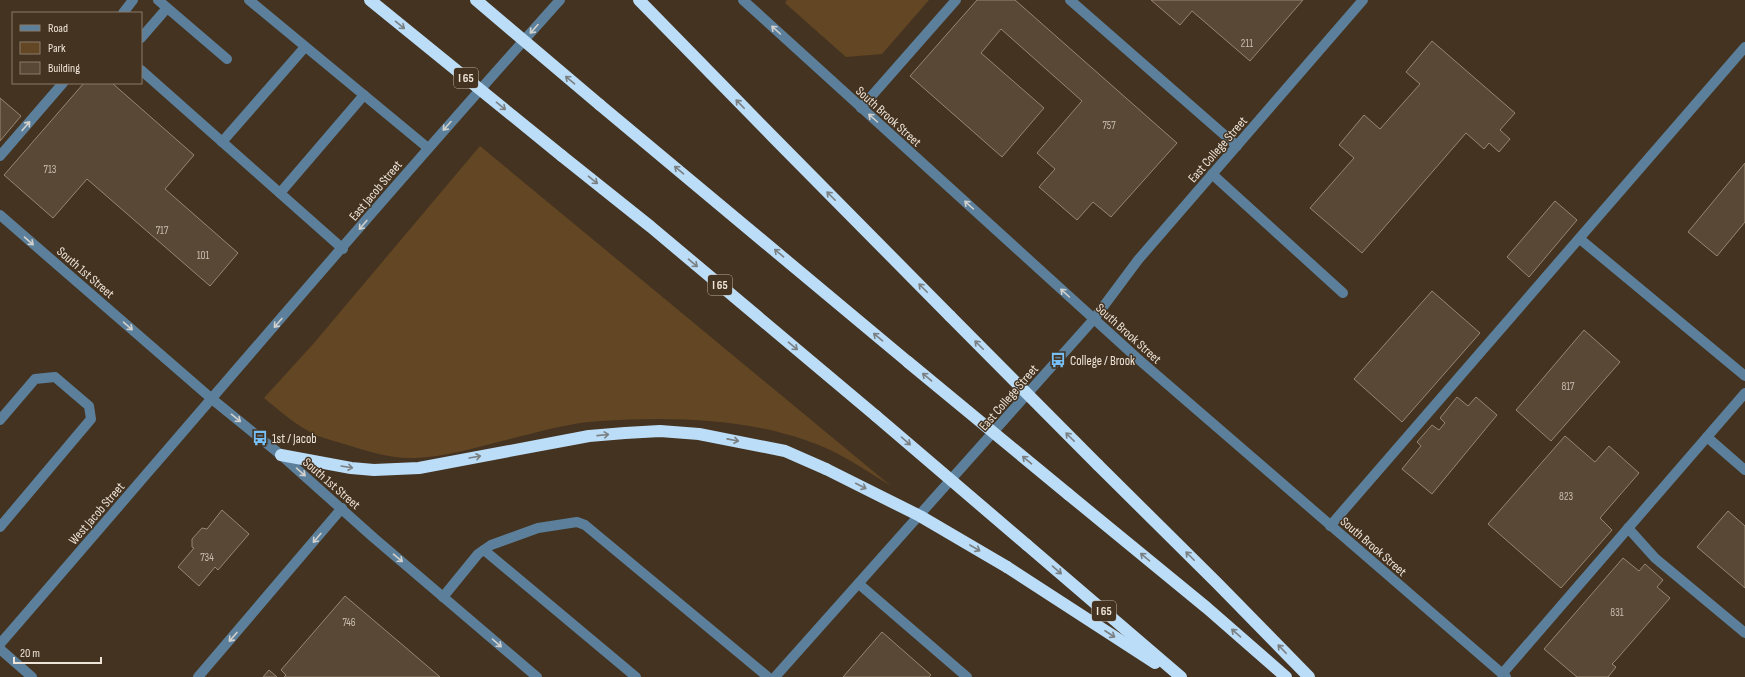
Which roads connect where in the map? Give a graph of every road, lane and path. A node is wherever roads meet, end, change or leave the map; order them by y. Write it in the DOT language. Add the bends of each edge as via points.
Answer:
graph roads {
  1 [pos="133,0"];
  2 [pos="158,0"];
  3 [pos="249,0"];
  4 [pos="370,0"];
  5 [pos="476,0"];
  6 [pos="560,0"];
  7 [pos="639,0"];
  8 [pos="743,0"];
  9 [pos="956,0"];
  10 [pos="1070,0"];
  11 [pos="1363,0"];
  12 [pos="167,8"];
  13 [pos="123,12"];
  14 [pos="142,37"];
  15 [pos="305,47"];
  16 [pos="1745,47"];
  17 [pos="227,59"];
  18 [pos="142,71"];
  19 [pos="62,84"];
  20 [pos="364,95"];
  21 [pos="862,108"];
  22 [pos="222,142"];
  23 [pos="1236,146"];
  24 [pos="428,148"];
  25 [pos="0,156"];
  26 [pos="1212,174"];
  27 [pos="280,193"];
  28 [pos="1,217"];
  29 [pos="1580,238"];
  30 [pos="343,248"];
  31 [pos="1343,293"];
  32 [pos="1094,319"];
  33 [pos="1745,376"];
  34 [pos="1745,392"];
  35 [pos="212,399"];
  36 [pos="0,420"];
  37 [pos="1707,437"];
  38 [pos="281,455"];
  39 [pos="1745,470"];
  40 [pos="342,508"];
  41 [pos="1330,526"];
  42 [pos="0,527"];
  43 [pos="1628,528"];
  44 [pos="484,550"];
  45 [pos="859,584"];
  46 [pos="444,597"];
  47 [pos="1745,633"];
  48 [pos="0,644"];
  49 [pos="0,649"];
  50 [pos="1504,675"];
  51 [pos="32,677"];
  52 [pos="198,677"];
  53 [pos="537,677"];
  54 [pos="636,677"];
  55 [pos="768,677"];
  56 [pos="775,677"];
  57 [pos="967,677"];
  58 [pos="1177,677"];
  59 [pos="1181,677"];
  60 [pos="1286,677"];
  61 [pos="1309,677"];
  1 -- 13 [label="street"];
  2 -- 12 [label="street"];
  3 -- 15 [label="street"];
  4 -- 59 [label="highway, I 65, one-way, bridge" via="651,227"];
  60 -- 5 [label="highway, one-way, bridge" via="1207,608 908,362"];
  6 -- 24 [label="street, East Jacob Street, one-way"];
  61 -- 7 [label="highway, one-way, bridge"];
  21 -- 8 [label="street, South Brook Street, one-way"];
  9 -- 21 [label="street"];
  10 -- 23 [label="street"];
  11 -- 23 [label="street, East College Street"];
  12 -- 14 [label="street"];
  12 -- 17 [label="street"];
  15 -- 20 [label="street"];
  15 -- 22 [label="street"];
  16 -- 29 [label="street"];
  18 -- 22 [label="street"];
  25 -- 19 [label="street, one-way"];
  20 -- 24 [label="street"];
  20 -- 27 [label="street"];
  32 -- 21 [label="street, South Brook Street, one-way"];
  22 -- 27 [label="street"];
  23 -- 26 [label="street, East College Street"];
  24 -- 30 [label="street, East Jacob Street, one-way"];
  26 -- 31 [label="street"];
  26 -- 32 [label="street, East College Street" via="1138,260"];
  27 -- 30 [label="street"];
  28 -- 35 [label="street, South 1st Street, one-way"];
  29 -- 33 [label="street"];
  29 -- 41 [label="street"];
  30 -- 35 [label="street, East Jacob Street, one-way"];
  32 -- 41 [label="street, South Brook Street"];
  32 -- 45 [label="street, East College Street"];
  34 -- 37 [label="street"];
  35 -- 38 [label="street, South 1st Street, one-way"];
  35 -- 48 [label="street, West Jacob Street"];
  36 -- 42 [label="street" via="35,379 55,377 89,406 91,420"];
  37 -- 39 [label="street"];
  37 -- 43 [label="street"];
  38 -- 40 [label="street, South 1st Street, one-way"];
  38 -- 58 [label="highway, one-way, bridge" via="351,468 419,468 589,436 660,431 699,434 785,451 920,516 1007,567"];
  40 -- 46 [label="street, South 1st Street, one-way"];
  40 -- 52 [label="street, one-way"];
  41 -- 50 [label="street, South Brook Street"];
  43 -- 47 [label="street" via="1655,558"];
  43 -- 50 [label="street"];
  44 -- 46 [label="street"];
  44 -- 54 [label="street"];
  44 -- 55 [label="street" via="491,544 538,528 577,522 585,525"];
  45 -- 56 [label="street, East College Street"];
  45 -- 57 [label="street"];
  46 -- 53 [label="street, South 1st Street, one-way"];
  49 -- 51 [label="street"];
}
